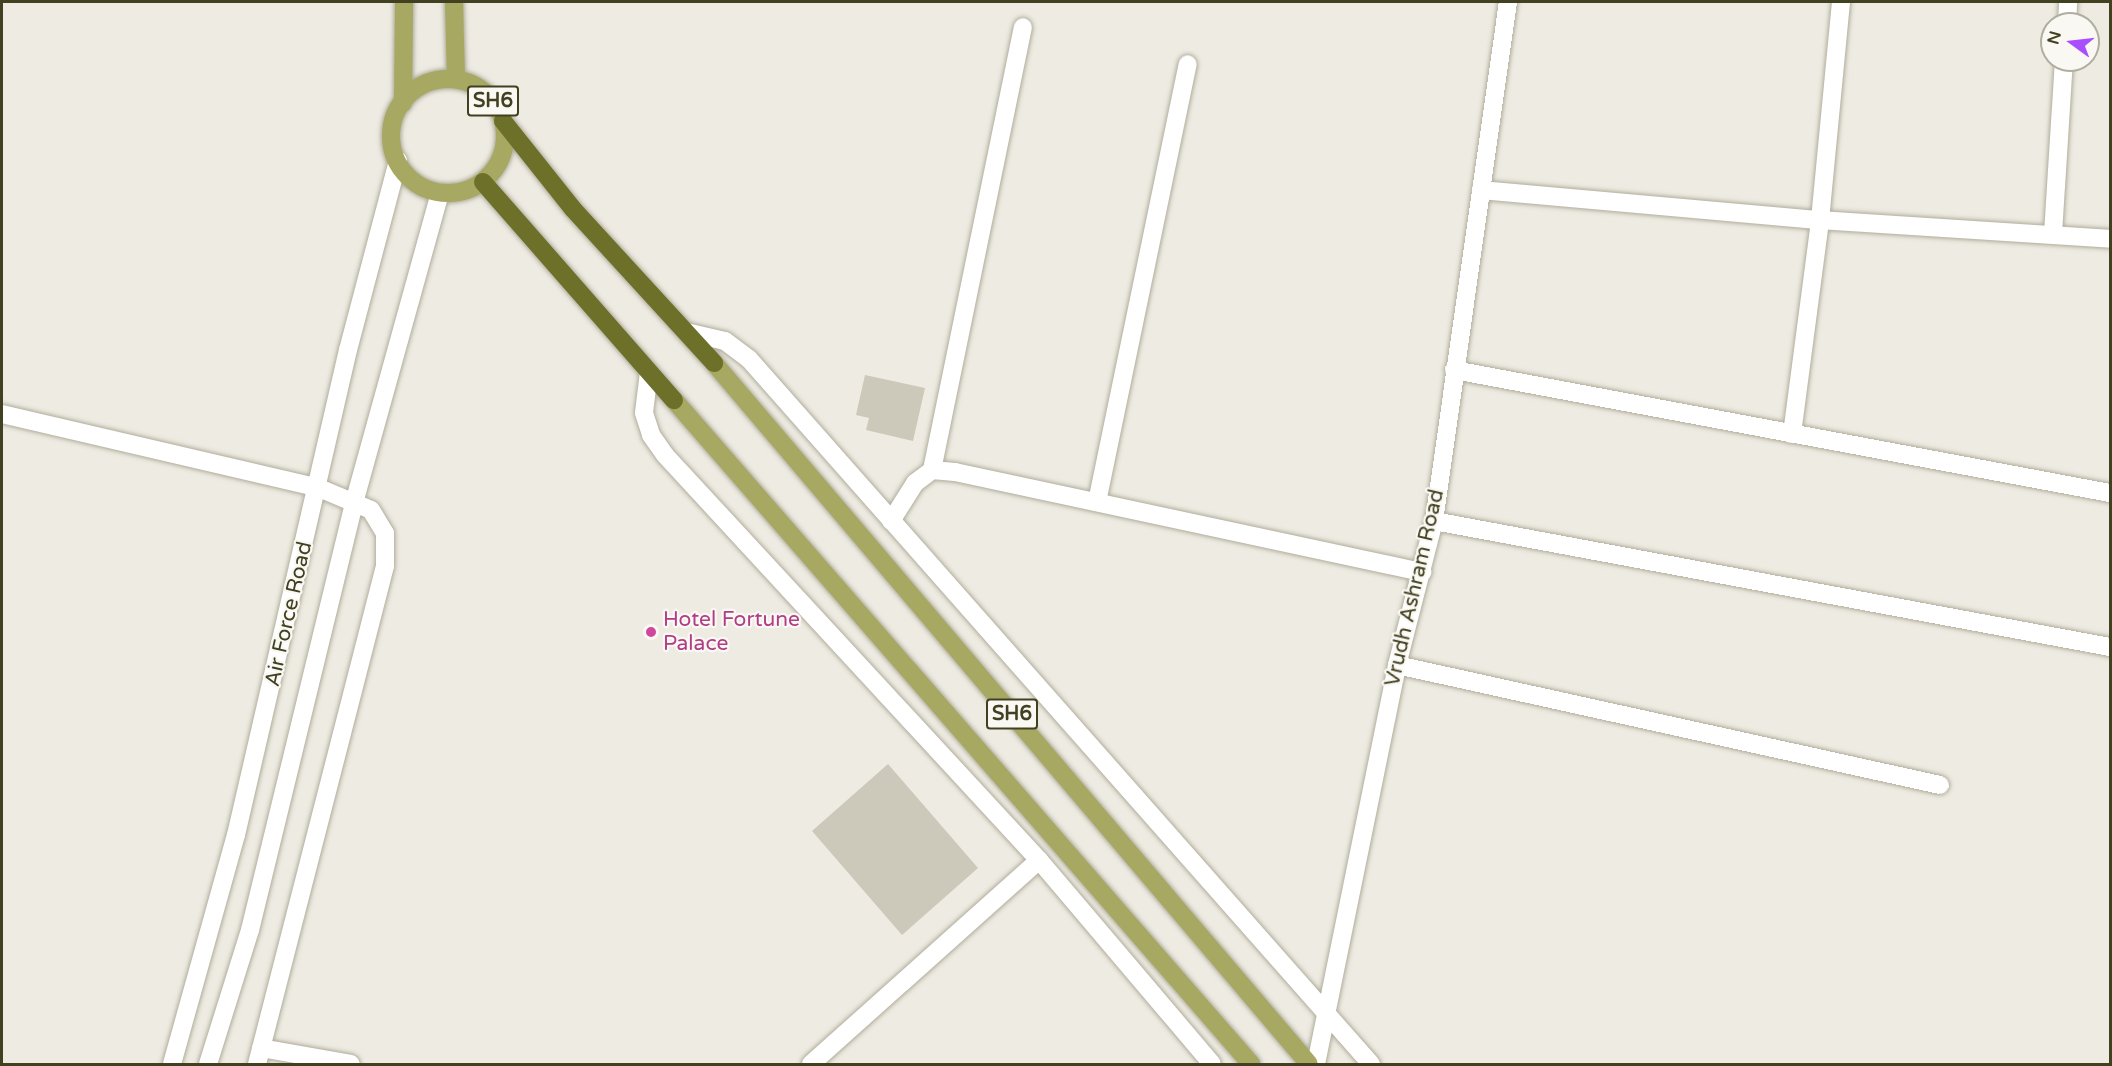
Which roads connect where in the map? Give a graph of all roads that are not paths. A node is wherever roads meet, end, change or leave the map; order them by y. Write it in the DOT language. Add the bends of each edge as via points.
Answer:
graph roads {
  1 [pos="404,2"];
  2 [pos="454,2"];
  3 [pos="1508,2"];
  4 [pos="1841,2"];
  5 [pos="1023,27"];
  6 [pos="1188,64"];
  7 [pos="2063,72"];
  8 [pos="456,79"];
  9 [pos="403,103"];
  10 [pos="503,121"];
  11 [pos="398,160"];
  12 [pos="483,182"];
  13 [pos="1481,189"];
  14 [pos="440,193"];
  15 [pos="1820,220"];
  16 [pos="2053,234"];
  17 [pos="2110,239"];
  18 [pos="686,332"];
  19 [pos="714,363"];
  20 [pos="1454,370"];
  21 [pos="650,372"];
  22 [pos="674,400"];
  23 [pos="2,414"];
  24 [pos="1792,434"];
  25 [pos="932,470"];
  26 [pos="319,488"];
  27 [pos="2110,493"];
  28 [pos="1097,502"];
  29 [pos="354,503"];
  30 [pos="891,521"];
  31 [pos="1434,521"];
  32 [pos="1422,573"];
  33 [pos="2110,647"];
  34 [pos="1397,665"];
  35 [pos="1940,785"];
  36 [pos="1039,860"];
  37 [pos="1326,1012"];
  38 [pos="259,1056"];
  39 [pos="172,1065"];
  40 [pos="208,1065"];
  41 [pos="351,1065"];
  42 [pos="810,1065"];
  43 [pos="1212,1065"];
  44 [pos="1251,1065"];
  45 [pos="1309,1065"];
  46 [pos="1316,1065"];
  47 [pos="1371,1065"];
  1 -- 9 [label="main road, SH6"];
  2 -- 8 [label="main road, SH6"];
  3 -- 13 [label="street, Vrudh Ashram Road"];
  4 -- 15 [label="street"];
  5 -- 25 [label="street"];
  6 -- 28 [label="street"];
  7 -- 16 [label="street"];
  8 -- 9 [label="main road, SH6" via="433,80 414,90"];
  8 -- 10 [label="main road, SH6" via="477,86 493,101"];
  9 -- 11 [label="main road, SH6" via="391,128"];
  10 -- 12 [label="main road, SH6" via="505,143 497,165"];
  10 -- 18 [label="highway, SH6" via="573,209"];
  11 -- 14 [label="main road, SH6" via="403,171 419,186"];
  11 -- 26 [label="street, Air Force Road" via="348,350"];
  12 -- 14 [label="main road" via="463,192"];
  12 -- 21 [label="highway, SH6"];
  13 -- 15 [label="street"];
  13 -- 20 [label="street, Vrudh Ashram Road"];
  14 -- 29 [label="street, Air Force Road"];
  15 -- 16 [label="street"];
  15 -- 24 [label="street"];
  16 -- 17 [label="street"];
  18 -- 19 [label="highway, SH6"];
  18 -- 30 [label="street" via="725,341 748,359"];
  19 -- 45 [label="main road, SH6"];
  20 -- 24 [label="street"];
  20 -- 31 [label="street, Vrudh Ashram Road"];
  21 -- 22 [label="highway, SH6"];
  21 -- 36 [label="street" via="644,413 651,435 665,455"];
  22 -- 44 [label="main road, SH6"];
  23 -- 26 [label="street"];
  24 -- 27 [label="street"];
  25 -- 28 [label="street"];
  25 -- 30 [label="street" via="915,483"];
  26 -- 29 [label="street"];
  26 -- 39 [label="street, Air Force Road" via="236,835"];
  28 -- 32 [label="street"];
  29 -- 38 [label="street" via="371,510 384,534 385,566"];
  29 -- 40 [label="street, Air Force Road" via="250,930"];
  30 -- 37 [label="street"];
  31 -- 32 [label="street, Vrudh Ashram Road"];
  31 -- 33 [label="street"];
  32 -- 34 [label="street, Vrudh Ashram Road"];
  34 -- 35 [label="street"];
  34 -- 37 [label="street, Vrudh Ashram Road"];
  36 -- 42 [label="street"];
  36 -- 43 [label="street"];
  37 -- 46 [label="street, Vrudh Ashram Road"];
  37 -- 47 [label="street"];
  38 -- 41 [label="street"];
}
